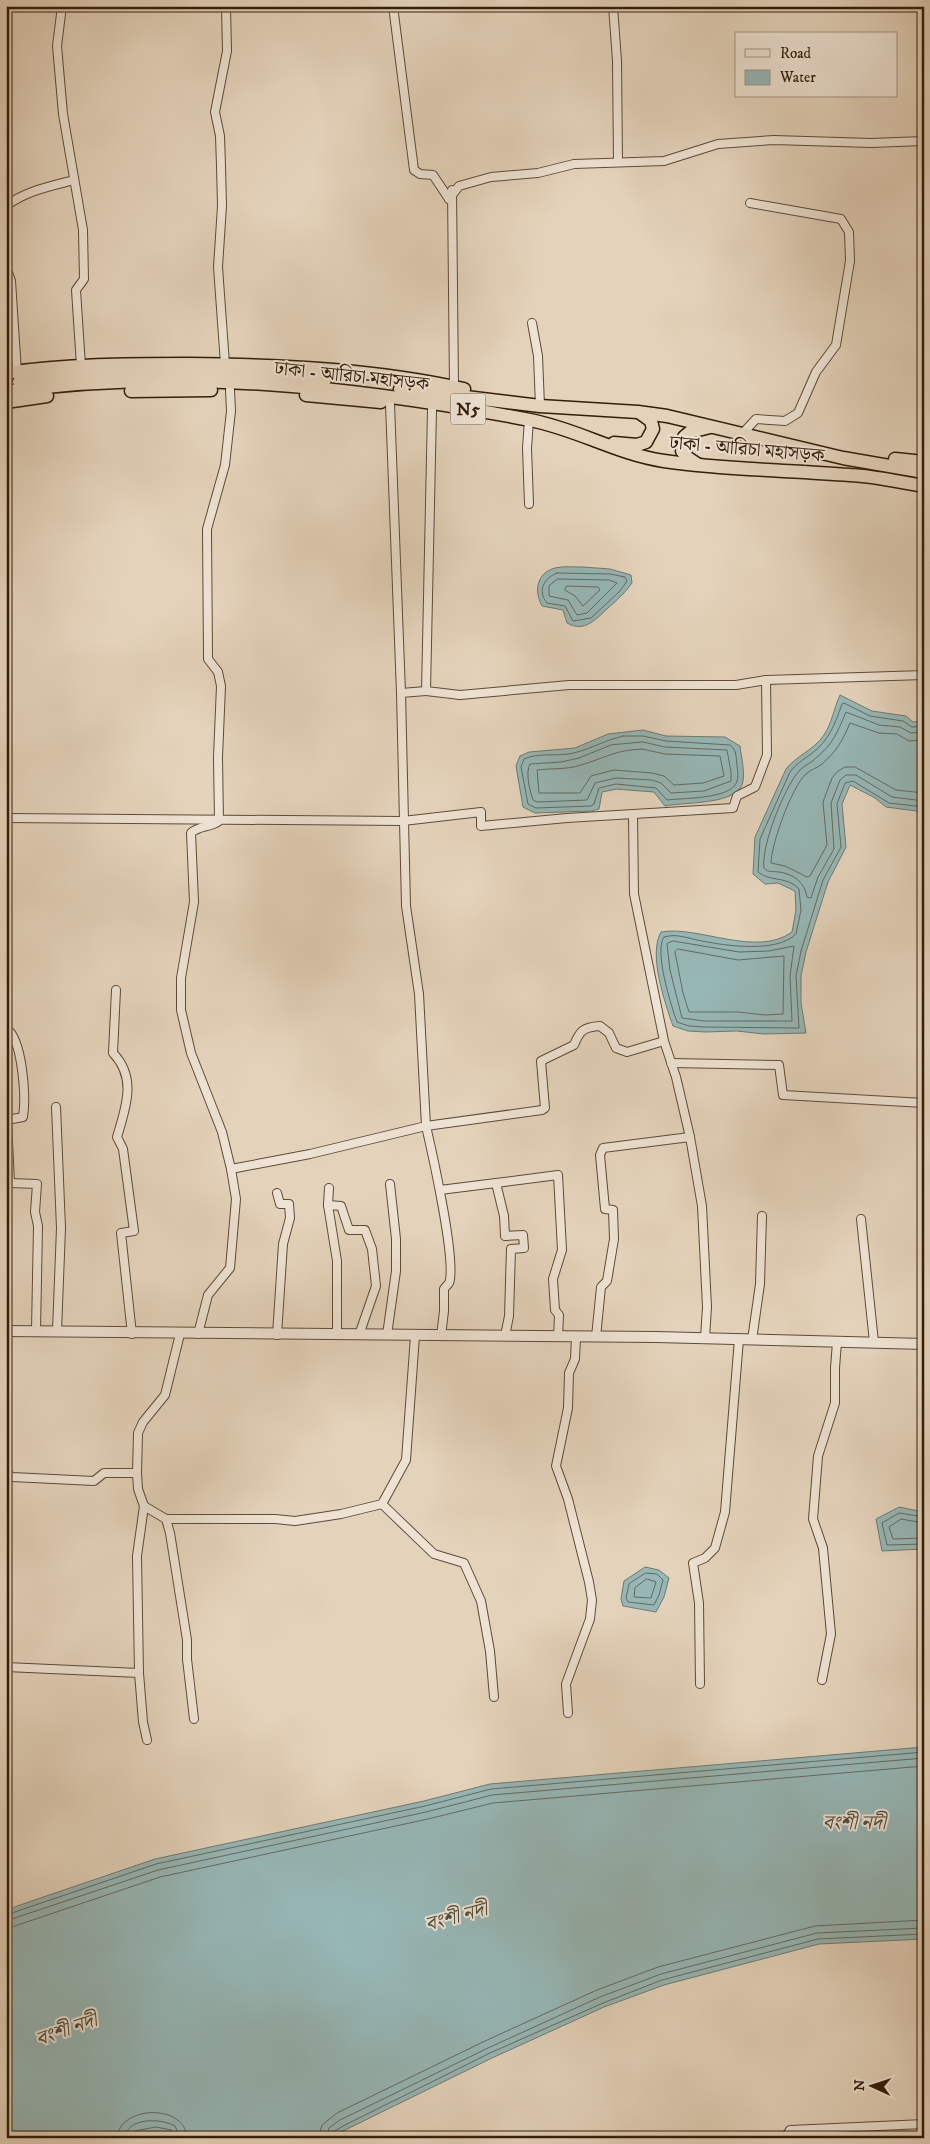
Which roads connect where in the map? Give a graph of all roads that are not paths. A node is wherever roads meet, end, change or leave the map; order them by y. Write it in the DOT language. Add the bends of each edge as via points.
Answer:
graph roads {
  1 [pos="62,6"];
  2 [pos="226,6"];
  3 [pos="393,6"];
  4 [pos="613,6"];
  5 [pos="924,141"];
  6 [pos="618,162"];
  7 [pos="74,180"];
  8 [pos="449,199"];
  9 [pos="750,202"];
  10 [pos="6,206"];
  11 [pos="6,267"];
  12 [pos="532,323"];
  13 [pos="224,364"];
  14 [pos="81,366"];
  15 [pos="12,372"];
  16 [pos="6,384"];
  17 [pos="454,387"];
  18 [pos="230,390"];
  19 [pos="6,392"];
  20 [pos="6,402"];
  21 [pos="390,404"];
  22 [pos="520,404"];
  23 [pos="540,406"];
  24 [pos="432,410"];
  25 [pos="638,412"];
  26 [pos="492,414"];
  27 [pos="529,420"];
  28 [pos="715,427"];
  29 [pos="743,433"];
  30 [pos="596,439"];
  31 [pos="843,458"];
  32 [pos="924,462"];
  33 [pos="699,465"];
  34 [pos="924,472"];
  35 [pos="852,475"];
  36 [pos="924,486"];
  37 [pos="924,494"];
  38 [pos="529,504"];
  39 [pos="924,675"];
  40 [pos="766,680"];
  41 [pos="426,691"];
  42 [pos="401,693"];
  43 [pos="633,815"];
  44 [pos="6,818"];
  45 [pos="219,821"];
  46 [pos="403,821"];
  47 [pos="116,990"];
  48 [pos="6,1028"];
  49 [pos="664,1042"];
  50 [pos="671,1062"];
  51 [pos="924,1103"];
  52 [pos="56,1107"];
  53 [pos="426,1126"];
  54 [pos="690,1137"];
  55 [pos="231,1169"];
  56 [pos="390,1184"];
  57 [pos="496,1184"];
  58 [pos="329,1188"];
  59 [pos="440,1190"];
  60 [pos="277,1193"];
  61 [pos="328,1205"];
  62 [pos="762,1216"];
  63 [pos="861,1219"];
  64 [pos="6,1331"];
  65 [pos="36,1331"];
  66 [pos="57,1331"];
  67 [pos="132,1334"];
  68 [pos="180,1334"];
  69 [pos="198,1334"];
  70 [pos="278,1334"];
  71 [pos="337,1335"];
  72 [pos="359,1335"];
  73 [pos="388,1335"];
  74 [pos="415,1336"];
  75 [pos="441,1336"];
  76 [pos="505,1336"];
  77 [pos="558,1337"];
  78 [pos="576,1337"];
  79 [pos="596,1337"];
  80 [pos="705,1338"];
  81 [pos="739,1339"];
  82 [pos="752,1340"];
  83 [pos="838,1342"];
  84 [pos="874,1342"];
  85 [pos="924,1344"];
  86 [pos="6,1473"];
  87 [pos="137,1473"];
  88 [pos="382,1504"];
  89 [pos="144,1506"];
  90 [pos="166,1519"];
  91 [pos="6,1667"];
  92 [pos="139,1673"];
  93 [pos="822,1680"];
  94 [pos="700,1684"];
  95 [pos="494,1697"];
  96 [pos="568,1714"];
  97 [pos="194,1719"];
  98 [pos="147,1740"];
  99 [pos="924,2124"];
  100 [pos="785,2138"];
  1 -- 7 [label="street" via="57,46 63,114"];
  2 -- 13 [label="street" via="227,51 215,112 220,136 222,206 218,267"];
  3 -- 8 [label="street" via="414,170 433,175"];
  4 -- 6 [label="street"];
  5 -- 6 [label="street" via="764,140 718,144 664,161"];
  6 -- 8 [label="street" via="574,164 538,173 491,177 459,186"];
  7 -- 10 [label="street" via="32,192"];
  7 -- 14 [label="street" via="83,230 84,278 76,290"];
  8 -- 17 [label="street" via="452,190"];
  9 -- 29 [label="street" via="841,219 848,232 850,261 836,346 816,372 801,408 785,421 756,420"];
  11 -- 15 [label="street" via="11,281"];
  12 -- 23 [label="street" via="538,356"];
  13 -- 14 [label="highway"];
  13 -- 17 [label="highway" via="321,368"];
  14 -- 15 [label="highway"];
  16 -- 22 [label="highway, ঢাকা - আরিচা মহাসড়ক / N5" via="88,374 227,373 351,382"];
  17 -- 22 [label="highway"];
  18 -- 20 [label="highway" via="85,393"];
  18 -- 21 [label="highway"];
  18 -- 45 [label="street" via="225,465 207,529 208,659 218,672 222,686"];
  19 -- 26 [label="highway, ঢাকা - আরিচা মহাসড়ক / N5" via="164,381 227,382 359,391"];
  21 -- 24 [label="highway"];
  21 -- 42 [label="street"];
  22 -- 23 [label="highway, ঢাকা - আরিচা মহাসড়ক / N5"];
  23 -- 25 [label="highway, ঢাকা - আরিচা মহাসড়ক / N5"];
  24 -- 26 [label="highway" via="475,416"];
  24 -- 41 [label="street"];
  25 -- 28 [label="highway, ঢাকা - আরিচা মহাসড়ক / N5"];
  25 -- 30 [label="highway" via="651,421 653,429 646,442 625,444"];
  26 -- 27 [label="highway, ঢাকা - আরিচা মহাসড়ক / N5"];
  27 -- 30 [label="highway, ঢাকা - আরিচা মহাসড়ক / N5"];
  27 -- 38 [label="street"];
  28 -- 29 [label="highway, ঢাকা - আরিচা মহাসড়ক / N5"];
  28 -- 33 [label="highway" via="698,429 684,437 682,451"];
  29 -- 31 [label="highway, ঢাকা - আরিচা মহাসড়ক / N5"];
  30 -- 33 [label="highway, ঢাকা - আরিচা মহাসড়ক / N5" via="642,457"];
  31 -- 32 [label="highway" via="873,456"];
  31 -- 34 [label="highway, ঢাকা - আরিচা মহাসড়ক / N5"];
  33 -- 35 [label="highway, ঢাকা - আরিচা মহাসড়ক / N5"];
  35 -- 36 [label="highway, ঢাকা - আরিচা মহাসড়ক / N5"];
  35 -- 37 [label="highway" via="886,488"];
  39 -- 40 [label="street"];
  40 -- 41 [label="street" via="736,685 569,685 460,695"];
  40 -- 43 [label="street" via="767,755 755,786 737,796 732,808"];
  41 -- 42 [label="street"];
  42 -- 46 [label="street"];
  43 -- 46 [label="street" via="481,826 481,812"];
  43 -- 49 [label="street" via="634,894"];
  44 -- 45 [label="street"];
  45 -- 46 [label="street"];
  45 -- 55 [label="street" via="199,826 191,833 194,902 181,978 180,1010 191,1054 222,1132"];
  46 -- 53 [label="street" via="406,906 419,994"];
  47 -- 67 [label="street" via="113,1053 127,1074 129,1095 118,1137 123,1149 134,1231 121,1233"];
  48 -- 65 [label="street" via="12,1031 20,1060 26,1101 23,1117 7,1120 10,1183 37,1184"];
  49 -- 50 [label="street"];
  49 -- 53 [label="street" via="627,1052 616,1048 609,1033 600,1026 586,1027 579,1032 574,1046 541,1061 545,1108 542,1110"];
  50 -- 51 [label="street" via="779,1065 783,1095"];
  50 -- 54 [label="street"];
  52 -- 66 [label="street" via="61,1228"];
  53 -- 55 [label="street"];
  53 -- 59 [label="street"];
  54 -- 79 [label="street" via="603,1148 600,1155 605,1209 612,1210 614,1239 607,1280 601,1287"];
  54 -- 80 [label="street" via="702,1206 707,1307"];
  55 -- 69 [label="street" via="236,1199 230,1268 208,1295"];
  56 -- 73 [label="street" via="396,1271"];
  57 -- 59 [label="street"];
  57 -- 76 [label="street" via="505,1236 523,1235 524,1248 511,1249 509,1316"];
  57 -- 77 [label="street" via="558,1176 562,1250 554,1280 555,1310 559,1315"];
  58 -- 61 [label="street"];
  59 -- 75 [label="street" via="449,1271 449,1282 444,1289"];
  60 -- 70 [label="street" via="280,1204 289,1204 290,1211 283,1244"];
  61 -- 71 [label="street" via="337,1261"];
  61 -- 72 [label="street" via="341,1206 349,1230 365,1230 372,1249 376,1286"];
  62 -- 82 [label="street" via="760,1284"];
  63 -- 84 [label="street"];
  64 -- 65 [label="street"];
  65 -- 66 [label="street"];
  66 -- 67 [label="street"];
  67 -- 68 [label="street"];
  68 -- 69 [label="street"];
  68 -- 87 [label="street" via="165,1395 138,1433"];
  69 -- 70 [label="street"];
  70 -- 71 [label="street"];
  71 -- 72 [label="street"];
  72 -- 73 [label="street"];
  73 -- 74 [label="street"];
  74 -- 75 [label="street"];
  74 -- 88 [label="street" via="406,1460"];
  75 -- 76 [label="street"];
  76 -- 77 [label="street"];
  77 -- 78 [label="street"];
  78 -- 79 [label="street"];
  78 -- 96 [label="street" via="569,1373 568,1408 556,1466 568,1499 592,1600 590,1619 566,1684"];
  79 -- 80 [label="street"];
  80 -- 81 [label="street"];
  81 -- 82 [label="street"];
  81 -- 94 [label="street" via="724,1512 715,1548 705,1558 692,1562 699,1603"];
  82 -- 83 [label="street"];
  83 -- 84 [label="street"];
  83 -- 93 [label="street" via="835,1403 818,1456 813,1519 823,1548 831,1634"];
  84 -- 85 [label="street"];
  86 -- 87 [label="street" via="12,1477 94,1481 104,1473"];
  87 -- 89 [label="street"];
  88 -- 90 [label="street" via="295,1521"];
  88 -- 95 [label="street" via="434,1554 464,1563 480,1601 490,1651"];
  89 -- 90 [label="street"];
  89 -- 92 [label="street" via="137,1556"];
  90 -- 97 [label="street" via="187,1640 186,1659"];
  91 -- 92 [label="street"];
  92 -- 98 [label="street"];
  99 -- 100 [label="street" via="790,2130"];
}
